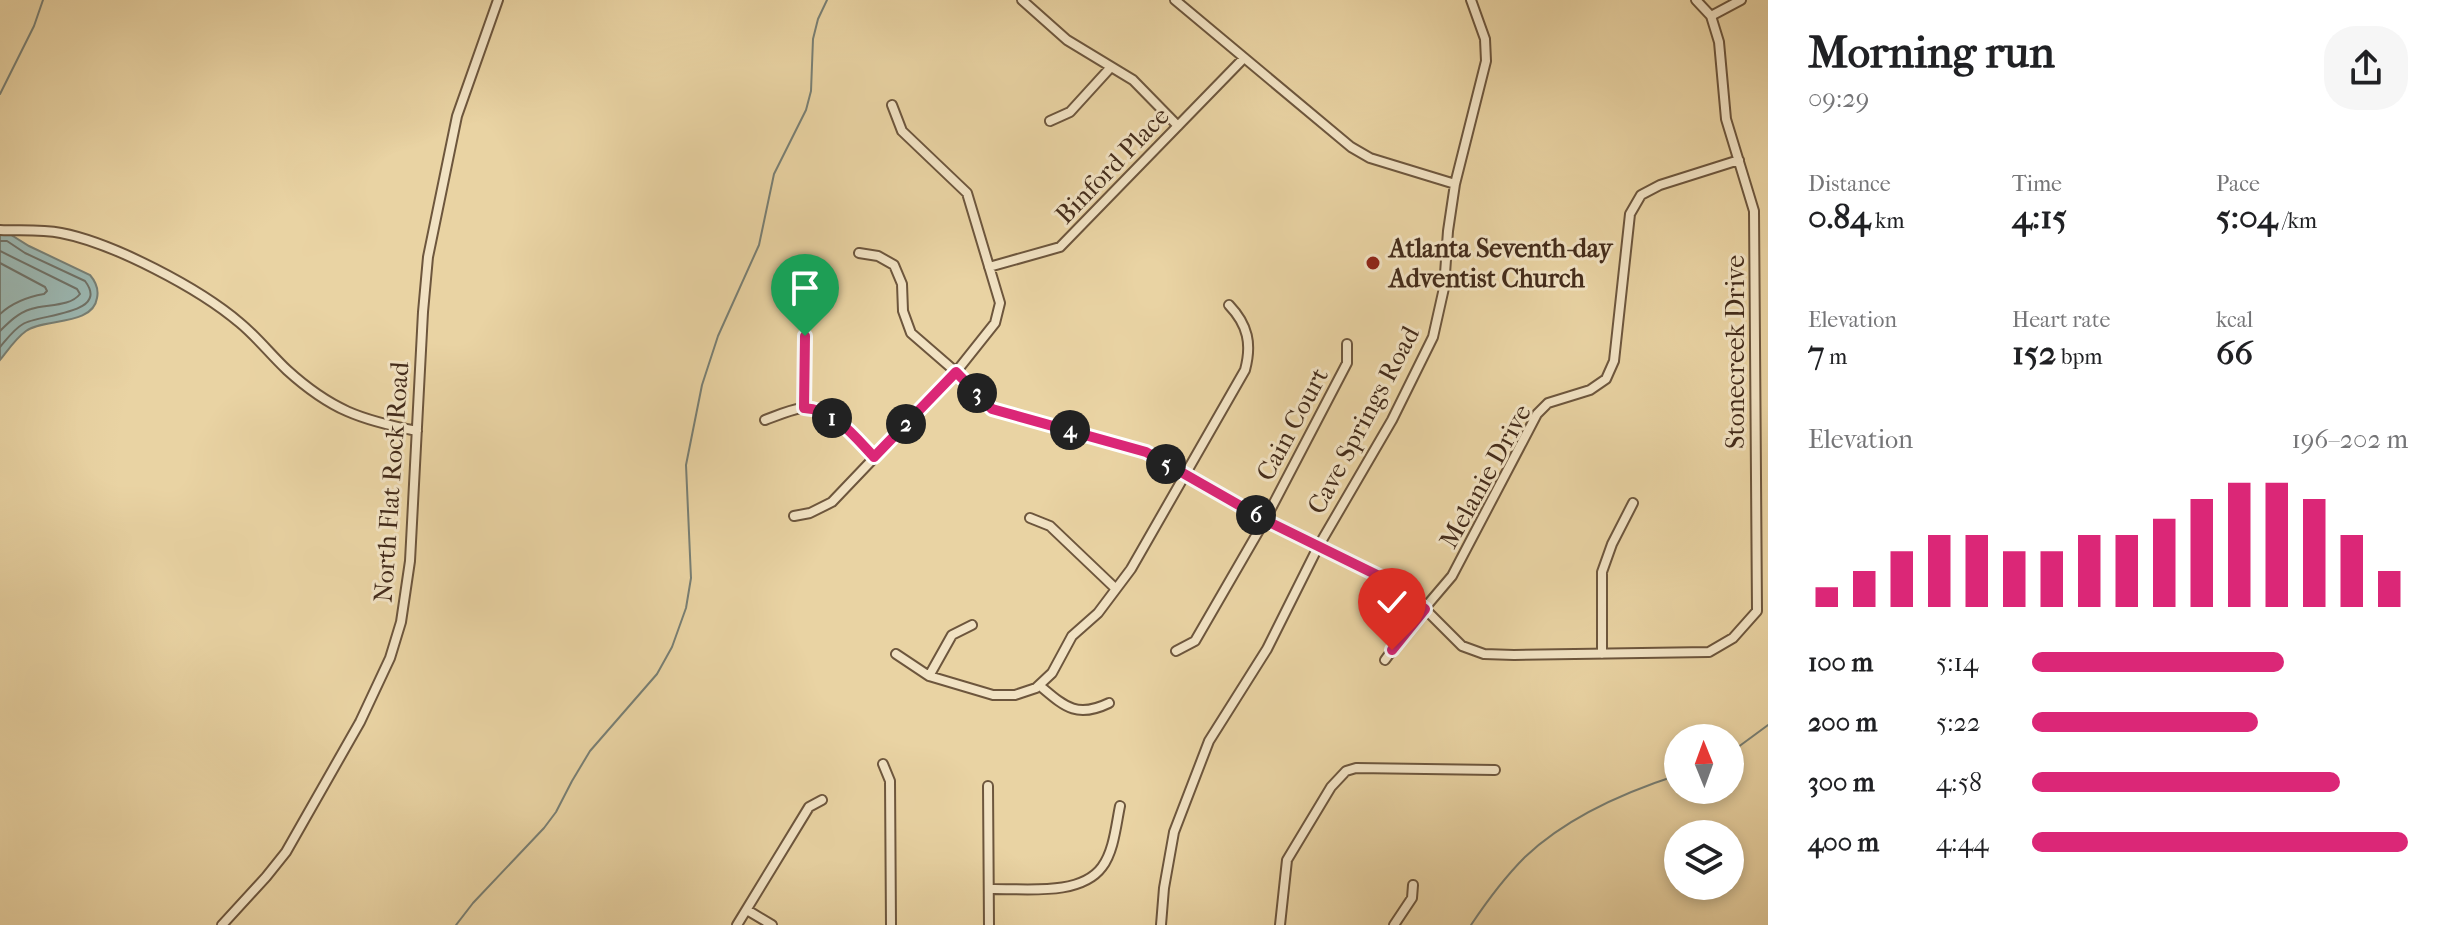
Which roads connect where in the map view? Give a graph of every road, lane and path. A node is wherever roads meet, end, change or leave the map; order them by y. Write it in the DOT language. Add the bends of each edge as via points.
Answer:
graph roads {
  1 [pos="498,0"];
  2 [pos="1022,0"];
  3 [pos="1175,0"];
  4 [pos="1471,0"];
  5 [pos="1696,0"];
  6 [pos="1741,0"];
  7 [pos="1711,16"];
  8 [pos="1243,59"];
  9 [pos="1111,67"];
  10 [pos="892,105"];
  11 [pos="1050,121"];
  12 [pos="1178,126"];
  13 [pos="1739,160"];
  14 [pos="1455,184"];
  15 [pos="0,230"];
  16 [pos="859,253"];
  17 [pos="989,267"];
  18 [pos="1229,305"];
  19 [pos="805,336"];
  20 [pos="1347,344"];
  21 [pos="956,372"];
  22 [pos="804,408"];
  23 [pos="765,420"];
  24 [pos="417,431"];
  25 [pos="874,457"];
  26 [pos="1184,474"];
  27 [pos="1633,503"];
  28 [pos="794,516"];
  29 [pos="1030,518"];
  30 [pos="1265,520"];
  31 [pos="1318,547"];
  32 [pos="1115,588"];
  33 [pos="1425,609"];
  34 [pos="972,625"];
  35 [pos="1176,651"];
  36 [pos="896,654"];
  37 [pos="1602,654"];
  38 [pos="1385,660"];
  39 [pos="929,676"];
  40 [pos="1039,685"];
  41 [pos="1109,703"];
  42 [pos="883,764"];
  43 [pos="1495,770"];
  44 [pos="988,786"];
  45 [pos="822,800"];
  46 [pos="1120,806"];
  47 [pos="1413,885"];
  48 [pos="989,889"];
  49 [pos="747,910"];
  50 [pos="222,925"];
  51 [pos="737,925"];
  52 [pos="772,925"];
  53 [pos="891,925"];
  54 [pos="989,925"];
  55 [pos="1161,925"];
  56 [pos="1280,925"];
  57 [pos="1394,925"];
  1 -- 24 [label="street, North Flat Rock Road" via="457,116 436,213 423,312"];
  2 -- 9 [label="street" via="1067,40"];
  3 -- 8 [label="street"];
  4 -- 14 [label="street, Cave Springs Road" via="1485,39 1486,61"];
  5 -- 7 [label="street, Stonecreek Drive"];
  6 -- 7 [label="street"];
  7 -- 13 [label="street, Stonecreek Drive" via="1719,42 1726,119"];
  8 -- 12 [label="street, Binford Place"];
  8 -- 14 [label="street" via="1351,147"];
  9 -- 11 [label="street" via="1070,112"];
  9 -- 12 [label="street" via="1133,80"];
  10 -- 17 [label="street" via="902,131 967,193"];
  12 -- 17 [label="street, Binford Place" via="1060,247"];
  13 -- 33 [label="street, Melanie Drive" via="1641,195 1630,214 1614,361 1606,379 1590,390 1548,403 1537,414 1452,576"];
  13 -- 37 [label="street, Stonecreek Drive" via="1754,211 1757,611 1733,638 1709,652"];
  14 -- 31 [label="street, Cave Springs Road" via="1433,337"];
  15 -- 24 [label="street" via="59,232 98,242 241,323 321,399 370,422"];
  16 -- 21 [label="street, Stonecreek Drive" via="894,265 911,333"];
  17 -- 21 [label="street" via="1000,303 995,323"];
  18 -- 26 [label="street" via="1240,317 1250,352 1245,370"];
  19 -- 22 [label="street"];
  20 -- 30 [label="street, Cain Court" via="1347,363"];
  21 -- 25 [label="street"];
  21 -- 26 [label="street, Stonecreek Drive" via="992,409 1146,452"];
  22 -- 23 [label="street"];
  22 -- 25 [label="street" via="841,423"];
  24 -- 50 [label="street, North Flat Rock Road" via="408,572 390,658 286,852"];
  25 -- 28 [label="street" via="832,502"];
  26 -- 30 [label="street, Stonecreek Drive"];
  26 -- 32 [label="street"];
  27 -- 37 [label="street" via="1602,572"];
  29 -- 32 [label="street" via="1050,526"];
  30 -- 31 [label="street, Stonecreek Drive"];
  30 -- 35 [label="street, Cain Court" via="1195,641"];
  31 -- 33 [label="street, Stonecreek Drive" via="1379,576"];
  31 -- 55 [label="street, Cave Springs Road" via="1267,649 1209,741 1174,832"];
  32 -- 40 [label="street" via="1098,613 1072,636 1052,673"];
  33 -- 37 [label="street, Stonecreek Drive" via="1462,646 1484,654"];
  33 -- 38 [label="street, Melanie Drive"];
  34 -- 39 [label="street" via="952,635"];
  36 -- 39 [label="street"];
  39 -- 40 [label="street" via="993,695 1015,695"];
  40 -- 41 [label="street" via="1064,706 1092,711"];
  42 -- 53 [label="street" via="890,781"];
  43 -- 56 [label="street" via="1346,771 1287,860"];
  44 -- 48 [label="street"];
  45 -- 49 [label="street" via="809,807"];
  46 -- 48 [label="street" via="1111,849 1086,882 1063,888"];
  47 -- 57 [label="street" via="1412,898"];
  48 -- 54 [label="street"];
  49 -- 51 [label="street"];
  49 -- 52 [label="street"];
}
